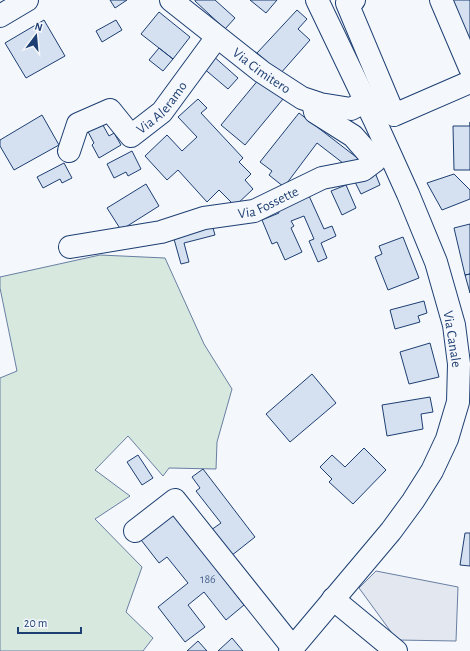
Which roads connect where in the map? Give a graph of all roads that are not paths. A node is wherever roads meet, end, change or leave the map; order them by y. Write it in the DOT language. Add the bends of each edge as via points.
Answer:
graph roads {
  1 [pos="27,0"];
  2 [pos="171,0"];
  3 [pos="316,0"];
  4 [pos="353,0"];
  5 [pos="441,0"];
  6 [pos="0,16"];
  7 [pos="355,23"];
  8 [pos="333,33"];
  9 [pos="217,37"];
  10 [pos="470,68"];
  11 [pos="470,82"];
  12 [pos="366,101"];
  13 [pos="313,102"];
  14 [pos="384,118"];
  15 [pos="70,151"];
  16 [pos="70,247"];
  17 [pos="135,531"];
  18 [pos="333,599"];
  19 [pos="292,650"];
  20 [pos="396,651"];
  1 -- 6 [label="street"];
  2 -- 9 [label="street, Via Cimitero"];
  3 -- 8 [label="street, Via Canale"];
  4 -- 7 [label="street" via="347,3"];
  5 -- 10 [label="street"];
  7 -- 8 [label="street"];
  7 -- 14 [label="street"];
  8 -- 12 [label="street, Via Canale"];
  9 -- 13 [label="street, Via Cimitero" via="262,72 302,98"];
  9 -- 15 [label="street, Via Aleramo" via="162,112 131,136 110,110 84,121 78,124"];
  11 -- 14 [label="street"];
  12 -- 13 [label="street, Via Cimitero" via="351,109"];
  12 -- 14 [label="street, Via Canale"];
  13 -- 16 [label="street, Via Fossette" via="316,112 353,136 375,162 363,170 322,178 254,211 204,218 161,232"];
  14 -- 18 [label="street, Via Canale" via="408,194 436,262 454,325 459,364 458,402 447,440 413,501"];
  17 -- 19 [label="street" via="175,500"];
  18 -- 19 [label="street, Via Canale"];
  18 -- 20 [label="street"];
}
